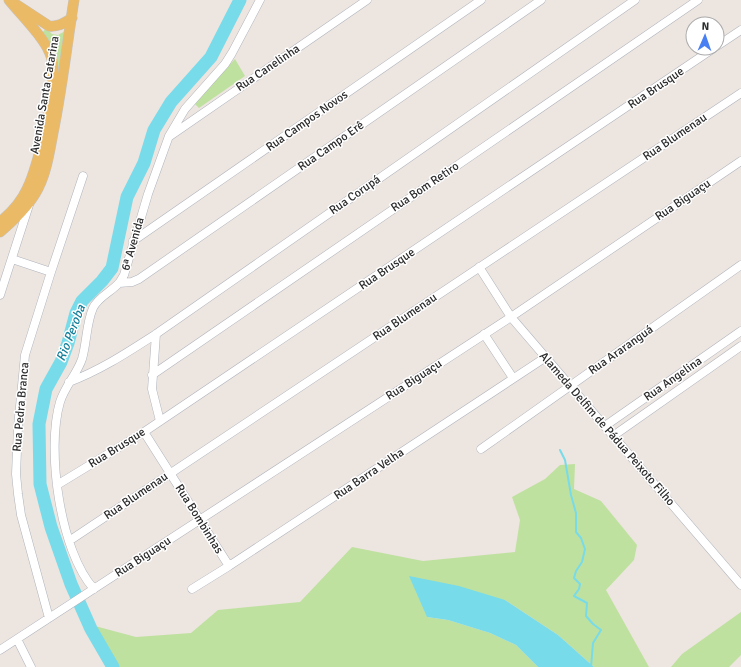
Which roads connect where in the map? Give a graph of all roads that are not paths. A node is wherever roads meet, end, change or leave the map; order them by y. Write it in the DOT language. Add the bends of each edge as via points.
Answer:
graph roads {
  1 [pos="10,0"];
  2 [pos="74,0"];
  3 [pos="260,0"];
  4 [pos="367,0"];
  5 [pos="480,0"];
  6 [pos="541,0"];
  7 [pos="635,0"];
  8 [pos="698,0"];
  9 [pos="72,18"];
  10 [pos="741,30"];
  11 [pos="725,41"];
  12 [pos="702,56"];
  13 [pos="741,93"];
  14 [pos="191,102"];
  15 [pos="201,114"];
  16 [pos="169,136"];
  17 [pos="741,161"];
  18 [pos="83,176"];
  19 [pos="29,204"];
  20 [pos="0,222"];
  21 [pos="0,232"];
  22 [pos="133,242"];
  23 [pos="12,259"];
  24 [pos="741,265"];
  25 [pos="479,268"];
  26 [pos="51,272"];
  27 [pos="119,283"];
  28 [pos="0,295"];
  29 [pos="511,316"];
  30 [pos="741,331"];
  31 [pos="156,334"];
  32 [pos="484,334"];
  33 [pos="741,346"];
  34 [pos="546,357"];
  35 [pos="152,375"];
  36 [pos="513,378"];
  37 [pos="69,382"];
  38 [pos="571,386"];
  39 [pos="160,421"];
  40 [pos="605,426"];
  41 [pos="144,432"];
  42 [pos="613,436"];
  43 [pos="481,449"];
  44 [pos="170,473"];
  45 [pos="57,486"];
  46 [pos="200,520"];
  47 [pos="69,541"];
  48 [pos="229,566"];
  49 [pos="741,585"];
  50 [pos="94,589"];
  51 [pos="192,589"];
  52 [pos="49,618"];
  53 [pos="17,639"];
  54 [pos="0,650"];
  55 [pos="31,667"];
  1 -- 9 [label="main road, Avenida Santa Catarina" via="49,26 62,25"];
  1 -- 20 [label="main road, Avenida Santa Catarina" via="49,50 53,66 53,85 38,158 28,188"];
  2 -- 9 [label="main road, Avenida Santa Catarina"];
  3 -- 14 [label="street, 6ª Avenida" via="225,64"];
  4 -- 15 [label="street, Rua Canelinha"];
  5 -- 22 [label="street, Rua Campos Novos"];
  6 -- 27 [label="street, Rua Campo Erê" via="139,279"];
  7 -- 31 [label="street, Rua Corupá"];
  8 -- 35 [label="street, Rua Bom Retiro"];
  9 -- 19 [label="main road, Avenida Santa Catarina" via="51,147 42,179"];
  10 -- 11 [label="street"];
  12 -- 39 [label="street, Rua Brusque"];
  13 -- 25 [label="street, Rua Blumenau"];
  14 -- 15 [label="street"];
  14 -- 16 [label="street, 6ª Avenida"];
  15 -- 16 [label="street, Rua Canelinha"];
  16 -- 22 [label="street, 6ª Avenida"];
  17 -- 29 [label="street, Rua Biguaçu"];
  18 -- 26 [label="street, Rua Pedra Branca"];
  19 -- 21 [label="main road, Avenida Santa Catarina"];
  19 -- 23 [label="street"];
  22 -- 27 [label="street, 6ª Avenida" via="127,268"];
  23 -- 26 [label="street"];
  23 -- 28 [label="street"];
  24 -- 38 [label="street, Rua Araranguá"];
  25 -- 29 [label="street, Alameda Delfim de Pádua Peixoto Filho"];
  25 -- 44 [label="street, Rua Blumenau"];
  26 -- 52 [label="street, Rua Pedra Branca" via="23,364 16,474 21,515"];
  27 -- 37 [label="street, 6ª Avenida" via="93,308 83,357"];
  29 -- 32 [label="street, Rua Biguaçu"];
  29 -- 34 [label="street, Alameda Delfim de Pádua Peixoto Filho"];
  30 -- 40 [label="street, Rua Angelina"];
  31 -- 35 [label="street"];
  31 -- 37 [label="street, Rua Corupá" via="110,363"];
  32 -- 36 [label="street"];
  32 -- 46 [label="street, Rua Biguaçu"];
  33 -- 42 [label="street, Rua Angelina"];
  34 -- 36 [label="street, Rua Barra Velha"];
  34 -- 38 [label="street, Alameda Delfim de Pádua Peixoto Filho"];
  35 -- 39 [label="street" via="153,395"];
  36 -- 48 [label="street, Rua Barra Velha"];
  37 -- 45 [label="street, 6ª Avenida" via="61,400 56,424 54,459"];
  38 -- 40 [label="street, Alameda Delfim de Pádua Peixoto Filho"];
  38 -- 43 [label="street, Rua Araranguá"];
  39 -- 41 [label="street, Rua Brusque"];
  40 -- 42 [label="street, Alameda Delfim de Pádua Peixoto Filho"];
  41 -- 44 [label="street, Rua Bombinhas"];
  41 -- 45 [label="street, Rua Brusque"];
  42 -- 49 [label="street, Alameda Delfim de Pádua Peixoto Filho"];
  44 -- 46 [label="street, Rua Bombinhas"];
  44 -- 47 [label="street, Rua Blumenau"];
  45 -- 47 [label="street, 6ª Avenida"];
  46 -- 48 [label="street, Rua Bombinhas"];
  46 -- 50 [label="street, Rua Biguaçu"];
  47 -- 50 [label="street, 6ª Avenida" via="82,571"];
  48 -- 51 [label="street, Rua Barra Velha"];
  50 -- 52 [label="street, Rua Biguaçu"];
  52 -- 53 [label="street, Rua Biguaçu"];
  53 -- 54 [label="street, Rua Biguaçu"];
  53 -- 55 [label="street"];
}
